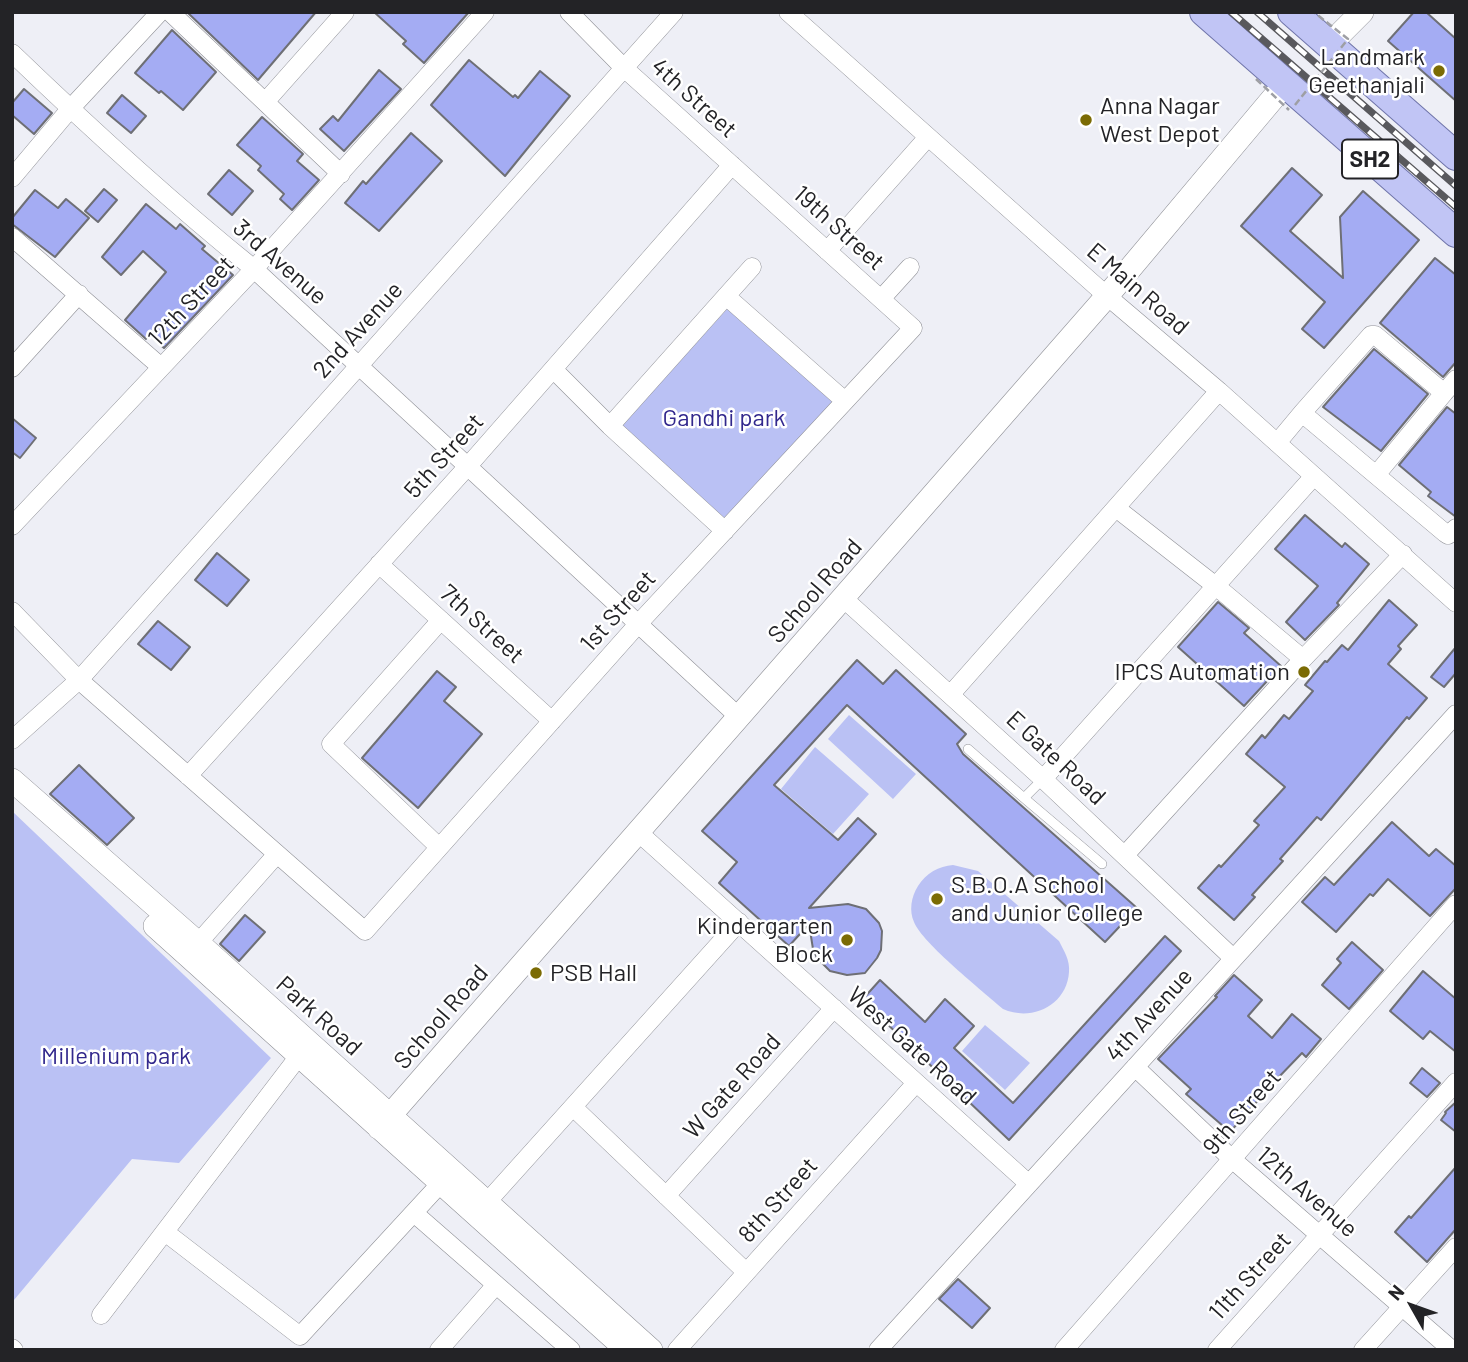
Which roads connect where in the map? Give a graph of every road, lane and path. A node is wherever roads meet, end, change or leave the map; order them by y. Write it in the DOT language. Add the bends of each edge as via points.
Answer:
graph roads {
  1 [pos="160,12"];
  2 [pos="170,12"];
  3 [pos="345,12"];
  4 [pos="485,12"];
  5 [pos="569,12"];
  6 [pos="674,12"];
  7 [pos="788,12"];
  8 [pos="1204,12"];
  9 [pos="1292,12"];
  10 [pos="1362,12"];
  11 [pos="1315,13"];
  12 [pos="1330,44"];
  13 [pos="12,53"];
  14 [pos="624,68"];
  15 [pos="1256,79"];
  16 [pos="1290,100"];
  17 [pos="266,101"];
  18 [pos="70,109"];
  19 [pos="928,137"];
  20 [pos="1456,156"];
  21 [pos="732,165"];
  22 [pos="341,174"];
  23 [pos="12,178"];
  24 [pos="1456,233"];
  25 [pos="12,237"];
  26 [pos="827,251"];
  27 [pos="752,267"];
  28 [pos="910,267"];
  29 [pos="254,269"];
  30 [pos="79,293"];
  31 [pos="726,296"];
  32 [pos="1107,296"];
  33 [pos="881,299"];
  34 [pos="913,328"];
  35 [pos="359,365"];
  36 [pos="162,367"];
  37 [pos="12,368"];
  38 [pos="553,369"];
  39 [pos="1450,386"];
  40 [pos="1219,391"];
  41 [pos="845,401"];
  42 [pos="1302,413"];
  43 [pos="610,426"];
  44 [pos="1277,443"];
  45 [pos="468,466"];
  46 [pos="1376,475"];
  47 [pos="1314,476"];
  48 [pos="1116,508"];
  49 [pos="12,526"];
  50 [pos="1456,528"];
  51 [pos="725,531"];
  52 [pos="1403,554"];
  53 [pos="379,564"];
  54 [pos="1217,587"];
  55 [pos="843,598"];
  56 [pos="1456,603"];
  57 [pos="12,611"];
  58 [pos="441,620"];
  59 [pos="639,623"];
  60 [pos="1303,659"];
  61 [pos="79,680"];
  62 [pos="951,694"];
  63 [pos="1456,714"];
  64 [pos="739,717"];
  65 [pos="552,721"];
  66 [pos="12,740"];
  67 [pos="968,748"];
  68 [pos="188,776"];
  69 [pos="1043,779"];
  70 [pos="12,780"];
  71 [pos="12,797"];
  72 [pos="1024,798"];
  73 [pos="638,832"];
  74 [pos="439,847"];
  75 [pos="277,854"];
  76 [pos="1125,855"];
  77 [pos="1102,864"];
  78 [pos="1456,904"];
  79 [pos="739,922"];
  80 [pos="198,943"];
  81 [pos="1233,958"];
  82 [pos="834,1008"];
  83 [pos="299,1056"];
  84 [pos="1135,1067"];
  85 [pos="1456,1082"];
  86 [pos="916,1083"];
  87 [pos="573,1107"];
  88 [pos="385,1122"];
  89 [pos="1233,1160"];
  90 [pos="441,1183"];
  91 [pos="1029,1184"];
  92 [pos="666,1196"];
  93 [pos="482,1208"];
  94 [pos="414,1213"];
  95 [pos="165,1232"];
  96 [pos="1320,1236"];
  97 [pos="1456,1247"];
  98 [pos="746,1272"];
  99 [pos="495,1286"];
  100 [pos="1402,1307"];
  101 [pos="101,1315"];
  102 [pos="439,1350"];
  103 [pos="571,1350"];
  104 [pos="627,1350"];
  105 [pos="651,1350"];
  106 [pos="677,1350"];
  107 [pos="878,1350"];
  108 [pos="1064,1350"];
  109 [pos="1217,1350"];
  110 [pos="1363,1350"];
  111 [pos="1452,1350"];
  1 -- 18 [label="street"];
  2 -- 17 [label="street"];
  3 -- 17 [label="street"];
  4 -- 22 [label="street, 12th Street"];
  5 -- 14 [label="street"];
  6 -- 14 [label="street, 2nd Avenue"];
  7 -- 19 [label="street, E Main Road"];
  8 -- 16 [label="main road, SH2"];
  9 -- 12 [label="main road, SH2"];
  10 -- 12 [label="street"];
  11 -- 16 [label="path, bridge" via="1348,39"];
  12 -- 20 [label="main road, SH2"];
  13 -- 18 [label="street, 3rd Avenue"];
  14 -- 21 [label="street, 4th Street"];
  14 -- 35 [label="street, 2nd Avenue"];
  15 -- 16 [label="path, bridge"];
  16 -- 24 [label="main road, SH2"];
  16 -- 32 [label="street, School Road"];
  17 -- 22 [label="street"];
  18 -- 23 [label="street"];
  18 -- 29 [label="street, 3rd Avenue"];
  19 -- 26 [label="street"];
  19 -- 32 [label="street, E Main Road"];
  21 -- 26 [label="street, 19th Street"];
  21 -- 38 [label="street, 5th Street"];
  22 -- 29 [label="street, 12th Street"];
  25 -- 30 [label="street"];
  26 -- 33 [label="street, 19th Street"];
  27 -- 31 [label="street"];
  28 -- 33 [label="street"];
  29 -- 35 [label="street, 3rd Avenue"];
  29 -- 36 [label="street, 12th Street"];
  30 -- 36 [label="street"];
  30 -- 37 [label="street"];
  31 -- 41 [label="street"];
  31 -- 43 [label="street"];
  32 -- 40 [label="street, E Main Road"];
  32 -- 55 [label="street, School Road"];
  33 -- 34 [label="street, 19th Street"];
  34 -- 41 [label="street, 1st Street"];
  35 -- 45 [label="street, 3rd Avenue"];
  35 -- 61 [label="street, 2nd Avenue"];
  36 -- 49 [label="street, 12th Street"];
  38 -- 43 [label="street"];
  38 -- 45 [label="street, 5th Street"];
  39 -- 42 [label="street" via="1371,335"];
  39 -- 46 [label="street"];
  40 -- 44 [label="street, E Main Road"];
  40 -- 48 [label="street"];
  41 -- 51 [label="street, 1st Street"];
  42 -- 44 [label="street"];
  42 -- 46 [label="street"];
  43 -- 51 [label="street"];
  44 -- 47 [label="street, E Main Road"];
  45 -- 53 [label="street, 5th Street"];
  45 -- 59 [label="street, 3rd Avenue"];
  46 -- 50 [label="street" via="1444,533"];
  47 -- 52 [label="street, E Main Road"];
  47 -- 54 [label="street"];
  48 -- 54 [label="street"];
  48 -- 62 [label="street"];
  51 -- 59 [label="street, 1st Street"];
  52 -- 56 [label="street, E Main Road"];
  52 -- 60 [label="street"];
  53 -- 58 [label="street, 7th Street"];
  53 -- 68 [label="street, 5th Street"];
  54 -- 60 [label="street"];
  54 -- 69 [label="street"];
  55 -- 62 [label="street, E Gate Road"];
  55 -- 64 [label="street, School Road"];
  57 -- 61 [label="street"];
  58 -- 65 [label="street, 7th Street"];
  58 -- 74 [label="street" via="331,744"];
  59 -- 64 [label="street, 3rd Avenue"];
  59 -- 65 [label="street, 1st Street"];
  60 -- 76 [label="street"];
  61 -- 66 [label="street, 2nd Avenue"];
  61 -- 68 [label="street"];
  62 -- 69 [label="street, E Gate Road"];
  63 -- 81 [label="street, 4th Avenue"];
  64 -- 73 [label="street, School Road"];
  65 -- 74 [label="street, 1st Street"];
  67 -- 72 [label="lane"];
  68 -- 75 [label="street"];
  69 -- 72 [label="lane"];
  69 -- 76 [label="street, E Gate Road"];
  70 -- 80 [label="street, Park Road"];
  71 -- 83 [label="street, Park Road"];
  72 -- 77 [label="lane"];
  73 -- 79 [label="street, West Gate Road"];
  73 -- 88 [label="street, School Road"];
  74 -- 75 [label="street, 1st Street" via="365,931"];
  75 -- 80 [label="street"];
  76 -- 81 [label="street, E Gate Road"];
  78 -- 89 [label="street, 9th Street"];
  79 -- 82 [label="street, West Gate Road"];
  79 -- 87 [label="street"];
  80 -- 88 [label="street, Park Road"];
  81 -- 84 [label="street, 4th Avenue"];
  82 -- 86 [label="street, West Gate Road"];
  82 -- 92 [label="street, W Gate Road"];
  83 -- 88 [label="street, Park Road"];
  83 -- 95 [label="street"];
  84 -- 89 [label="street, 12th Avenue"];
  84 -- 91 [label="street, 4th Avenue"];
  85 -- 96 [label="street, 11th Street"];
  86 -- 91 [label="street, West Gate Road"];
  86 -- 98 [label="street, 8th Street"];
  87 -- 92 [label="street"];
  87 -- 93 [label="street"];
  88 -- 90 [label="street, Park Road"];
  88 -- 93 [label="street, Park Road"];
  89 -- 96 [label="street, 12th Avenue"];
  89 -- 108 [label="street, 9th Street"];
  90 -- 93 [label="street, Park Road"];
  90 -- 94 [label="street"];
  91 -- 107 [label="street, 4th Avenue"];
  92 -- 98 [label="street"];
  93 -- 104 [label="street, Park Road"];
  93 -- 105 [label="street, Park Road"];
  94 -- 95 [label="street" via="300,1336"];
  94 -- 99 [label="street"];
  95 -- 101 [label="street"];
  96 -- 100 [label="street, 12th Avenue"];
  96 -- 109 [label="street, 11th Street"];
  97 -- 100 [label="street"];
  98 -- 106 [label="street, 8th Street"];
  99 -- 102 [label="street"];
  99 -- 103 [label="street"];
  100 -- 110 [label="street"];
  100 -- 111 [label="street, 12th Avenue"];
}
